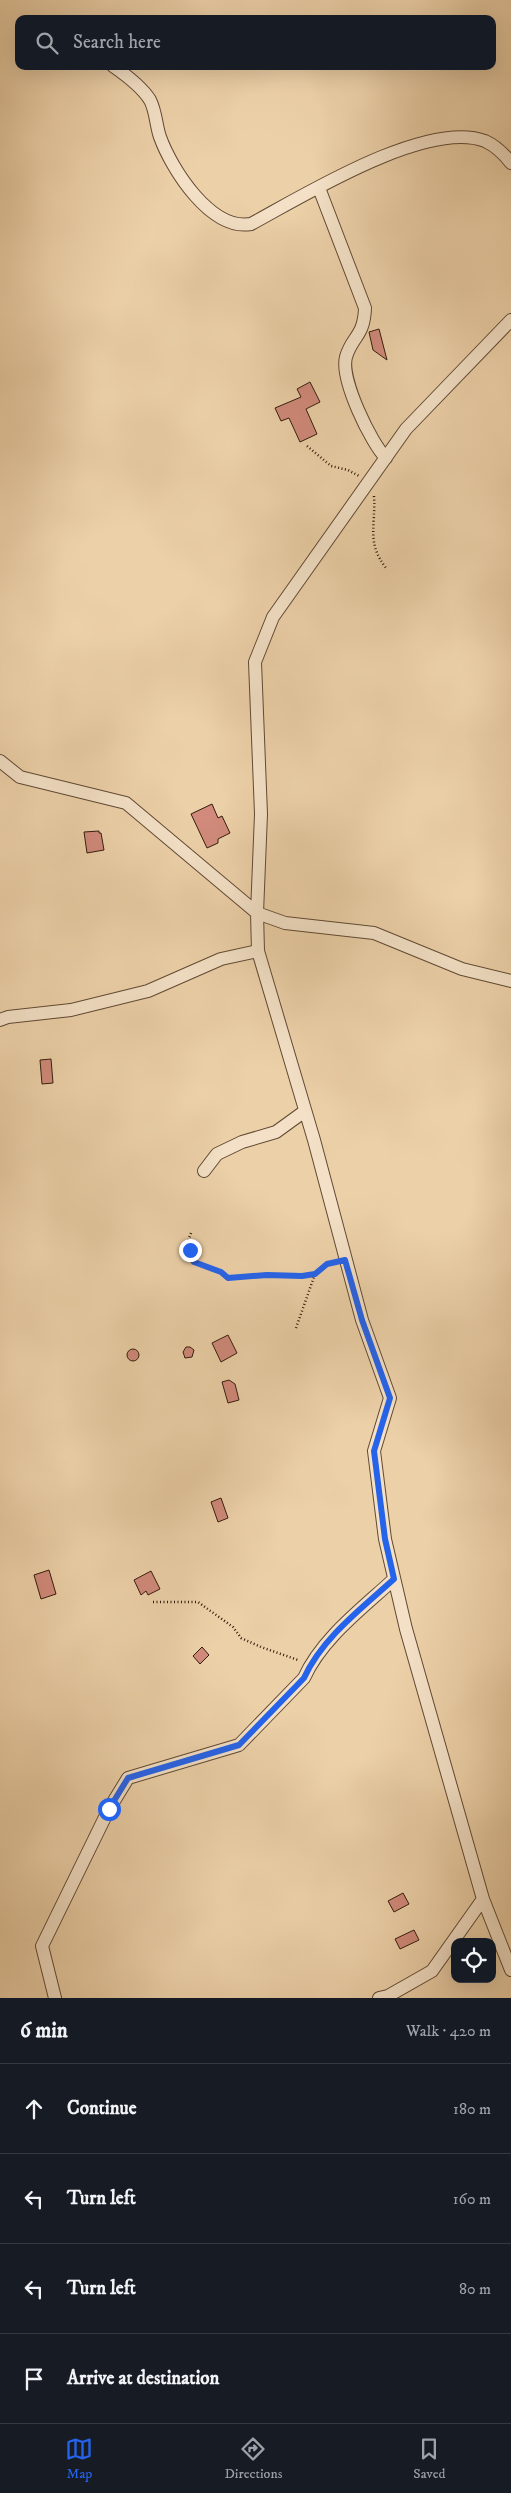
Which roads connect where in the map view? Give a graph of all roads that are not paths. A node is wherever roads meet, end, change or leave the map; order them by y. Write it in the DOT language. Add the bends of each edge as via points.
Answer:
graph roads {
  1 [pos="118,70"];
  2 [pos="511,163"];
  3 [pos="319,188"];
  4 [pos="511,320"];
  5 [pos="386,458"];
  6 [pos="0,761"];
  7 [pos="257,913"];
  8 [pos="258,951"];
  9 [pos="511,981"];
  10 [pos="0,1020"];
  11 [pos="305,1111"];
  12 [pos="204,1171"];
  13 [pos="394,1579"];
  14 [pos="483,1899"];
  15 [pos="511,1970"];
  16 [pos="55,1998"];
  17 [pos="379,1998"];
  1 -- 3 [label="street" via="151,101 164,145 186,183 210,213 241,226 250,224"];
  2 -- 3 [label="street" via="498,148 486,142 442,138 346,172"];
  3 -- 5 [label="street" via="365,308 361,332 346,358 352,396 370,437"];
  4 -- 5 [label="street" via="406,429"];
  5 -- 7 [label="street" via="273,617 255,662 261,814"];
  6 -- 7 [label="street" via="20,777 126,803"];
  7 -- 8 [label="street"];
  7 -- 9 [label="street" via="286,923 374,933 462,969"];
  8 -- 10 [label="street" via="221,959 148,990 72,1010 8,1016"];
  8 -- 11 [label="street"];
  11 -- 12 [label="street" via="276,1132 242,1142 217,1154"];
  11 -- 13 [label="street" via="362,1320 390,1398 374,1451 385,1539"];
  13 -- 14 [label="street"];
  13 -- 16 [label="street" via="342,1626 311,1664 304,1678 239,1745 128,1778 104,1818 42,1946"];
  14 -- 15 [label="street"];
  14 -- 17 [label="street" via="432,1971"];
}
